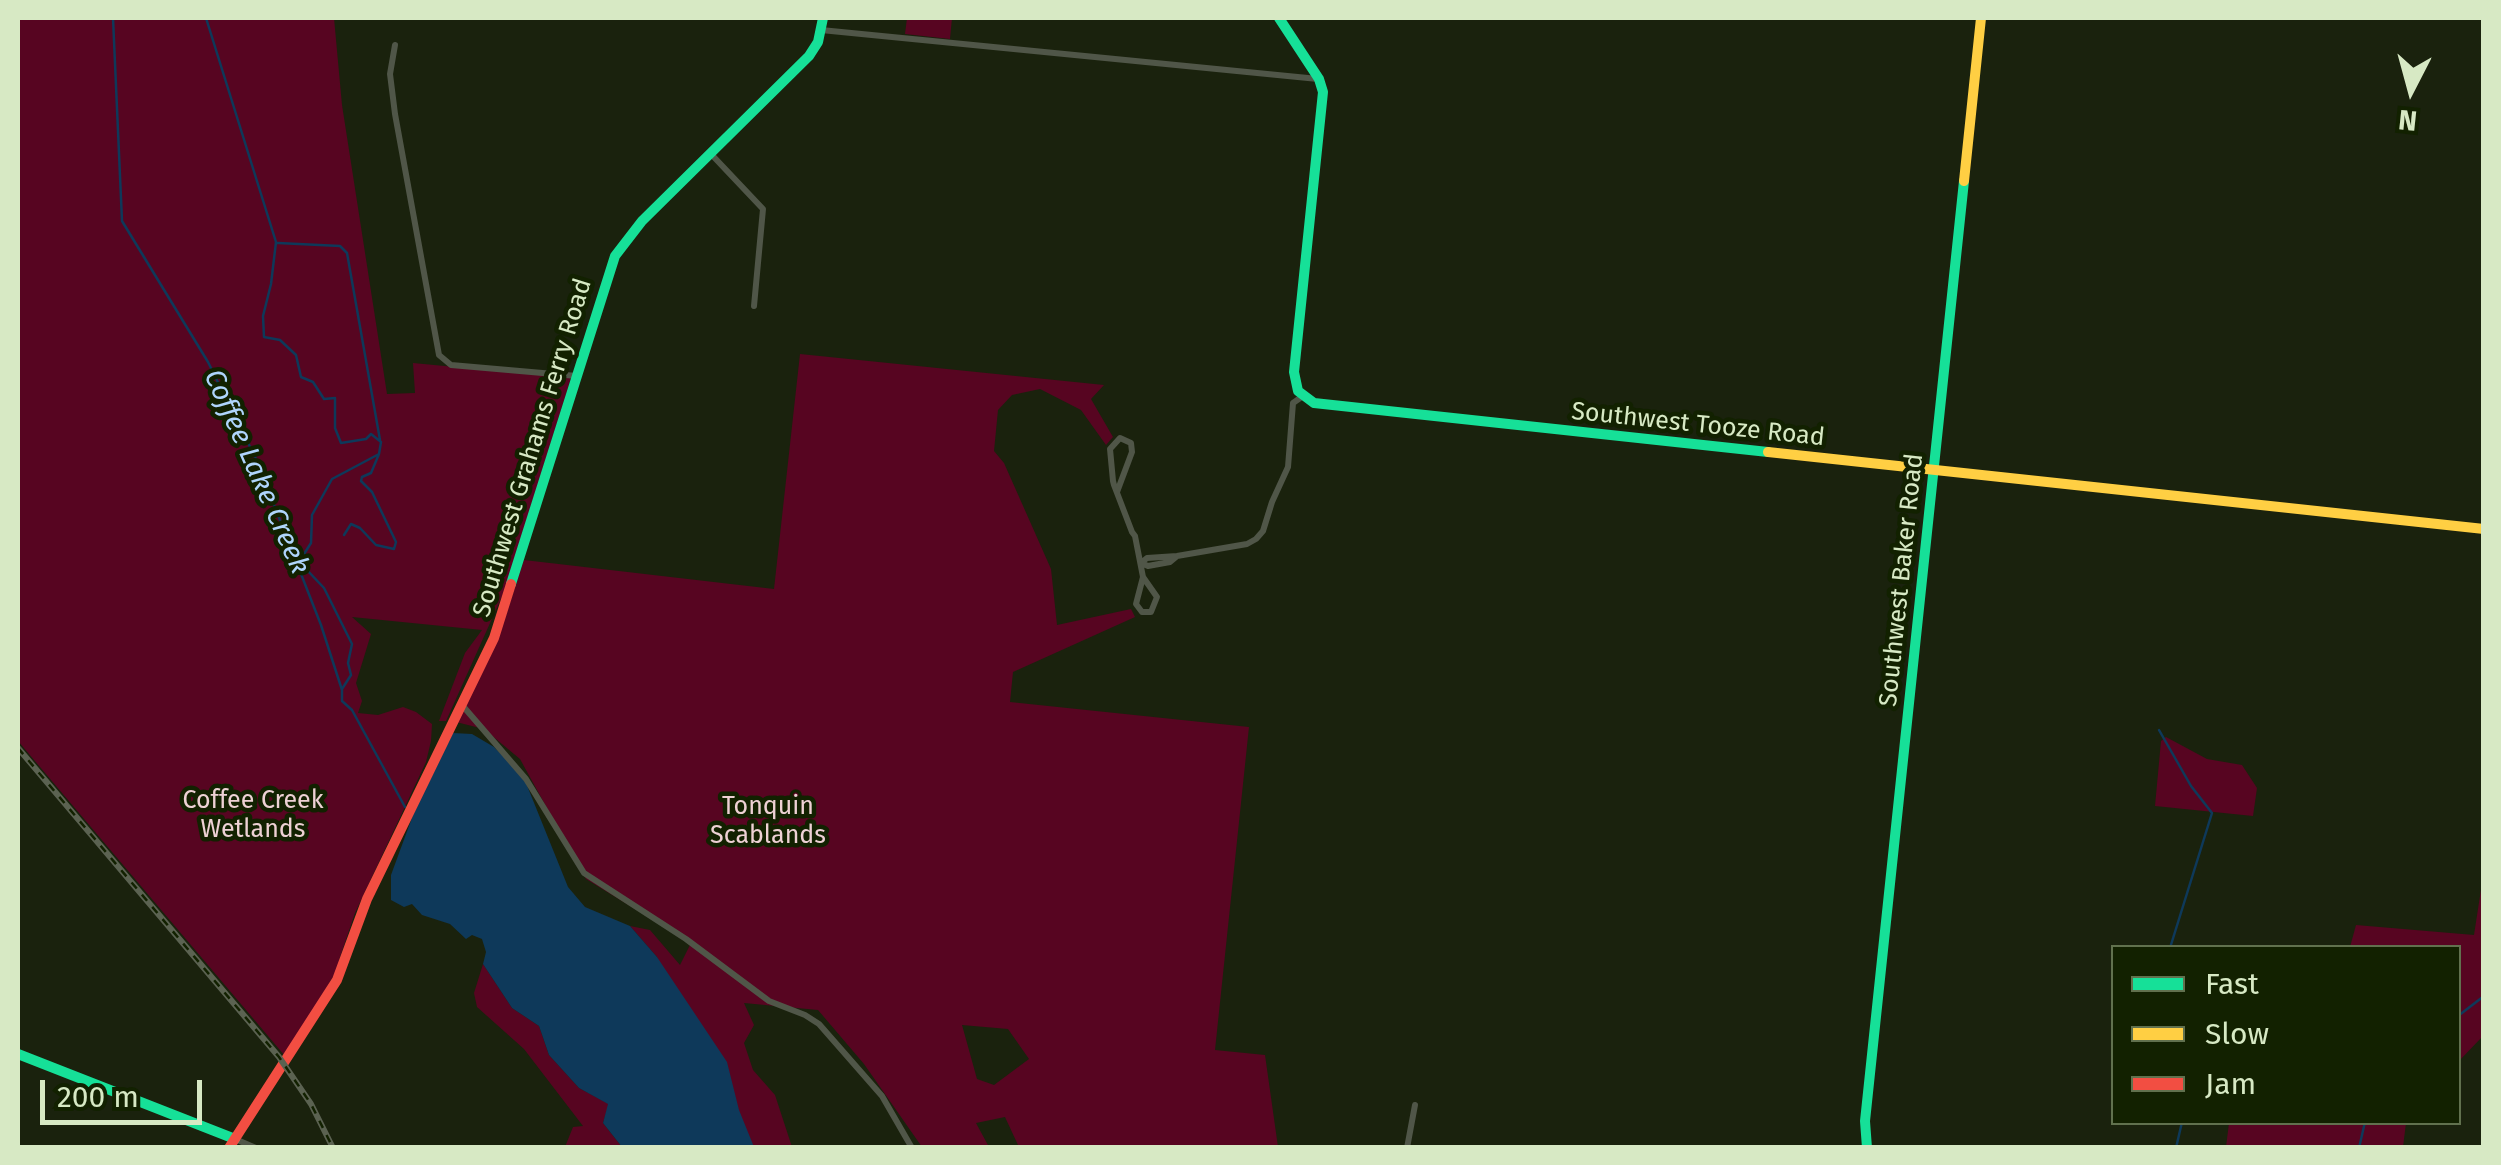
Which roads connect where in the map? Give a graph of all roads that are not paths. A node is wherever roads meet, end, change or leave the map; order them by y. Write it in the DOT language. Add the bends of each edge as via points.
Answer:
graph roads {
  1 [pos="1279,18"];
  2 [pos="1981,18"];
  3 [pos="822,24"];
  4 [pos="395,46"];
  5 [pos="1319,79"];
  6 [pos="712,154"];
  7 [pos="754,306"];
  8 [pos="577,376"];
  9 [pos="1303,396"];
  10 [pos="1934,470"];
  11 [pos="1117,492"];
  12 [pos="2484,529"];
  13 [pos="1141,563"];
  14 [pos="1143,577"];
  15 [pos="461,704"];
  16 [pos="18,1054"];
  17 [pos="1415,1106"];
  18 [pos="232,1143"];
  19 [pos="256,1148"];
  20 [pos="912,1148"];
  21 [pos="1408,1148"];
  22 [pos="1867,1148"];
  1 -- 5 [label="main road"];
  2 -- 10 [label="main road, Southwest Baker Road"];
  3 -- 5 [label="street"];
  3 -- 6 [label="main road, Southwest Grahams Ferry Road" via="810,56"];
  4 -- 8 [label="street" via="395,114 438,355 451,365"];
  5 -- 9 [label="main road" via="1323,102 1294,372"];
  6 -- 7 [label="street" via="764,209"];
  6 -- 8 [label="main road, Southwest Grahams Ferry Road" via="619,250"];
  8 -- 15 [label="main road, Southwest Grahams Ferry Road" via="506,608"];
  9 -- 10 [label="main road, Southwest Tooze Road" via="1330,407"];
  9 -- 13 [label="street" via="1293,402 1288,468 1264,531 1246,544"];
  10 -- 12 [label="main road, Southwest Tooze Road"];
  10 -- 22 [label="main road, Southwest Baker Road"];
  11 -- 11 [label="street" via="1110,453 1120,438 1131,443 1132,452"];
  11 -- 13 [label="street"];
  13 -- 14 [label="street"];
  14 -- 14 [label="street" via="1136,604 1151,612 1157,597"];
  15 -- 18 [label="main road, Southwest Grahams Ferry Road" via="367,899 332,989"];
  15 -- 20 [label="street" via="526,779 584,873 769,1001 819,1024 882,1096"];
  16 -- 18 [label="main road"];
  17 -- 21 [label="street"];
  18 -- 19 [label="street"];
}
